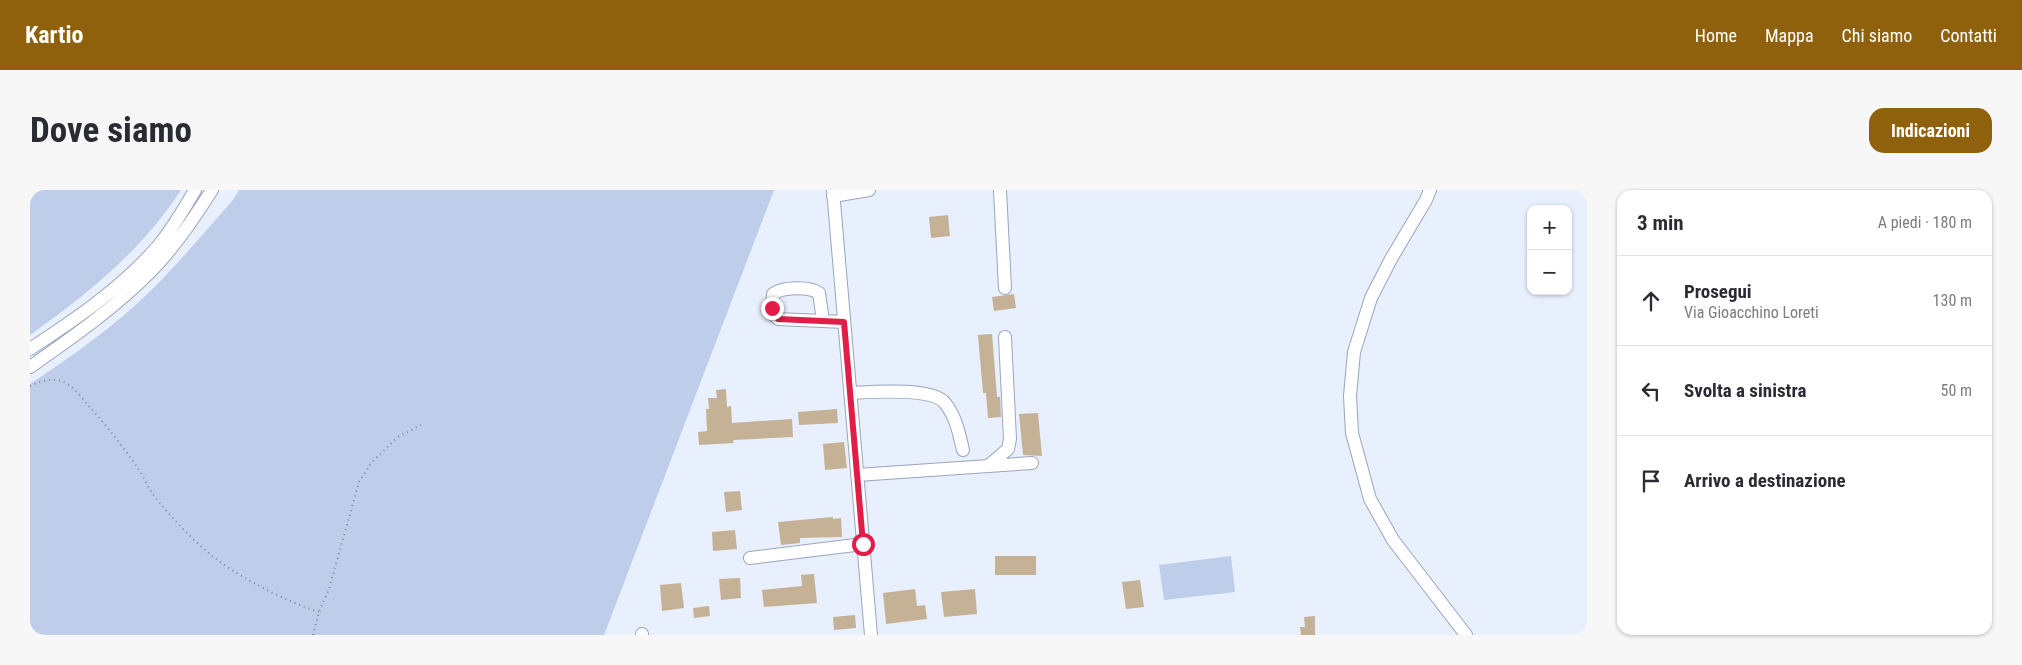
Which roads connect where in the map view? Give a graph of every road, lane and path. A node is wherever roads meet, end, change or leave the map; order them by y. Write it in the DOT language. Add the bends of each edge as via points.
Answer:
graph roads {
  1 [pos="195,190"];
  2 [pos="212,190"];
  3 [pos="869,190"];
  4 [pos="1000,190"];
  5 [pos="1430,190"];
  6 [pos="833,193"];
  7 [pos="1006,288"];
  8 [pos="823,321"];
  9 [pos="844,322"];
  10 [pos="1005,337"];
  11 [pos="30,349"];
  12 [pos="30,367"];
  13 [pos="30,386"];
  14 [pos="850,393"];
  15 [pos="421,425"];
  16 [pos="963,450"];
  17 [pos="1032,463"];
  18 [pos="988,466"];
  19 [pos="857,475"];
  20 [pos="863,544"];
  21 [pos="750,558"];
  22 [pos="319,612"];
  23 [pos="313,635"];
  24 [pos="871,635"];
  25 [pos="1466,635"];
  1 -- 11 [label="street" via="170,231 131,274 85,312"];
  2 -- 12 [label="street" via="186,230 153,269 96,319"];
  3 -- 6 [label="street"];
  4 -- 7 [label="street"];
  5 -- 25 [label="street" via="1371,298 1354,352 1350,396 1352,433 1370,499 1393,540"];
  6 -- 9 [label="street"];
  8 -- 9 [label="street"];
  9 -- 14 [label="street"];
  10 -- 18 [label="street" via="1010,439 1008,449"];
  13 -- 22 [label="path" via="56,379 69,385 128,455 154,495 204,549 274,594"];
  14 -- 16 [label="street" via="906,392 927,394 944,401 955,418"];
  14 -- 19 [label="street"];
  15 -- 22 [label="path" via="398,437 372,462 360,482 329,589"];
  17 -- 18 [label="street"];
  18 -- 19 [label="street"];
  19 -- 20 [label="street"];
  20 -- 21 [label="street"];
  20 -- 24 [label="street"];
  22 -- 23 [label="path"];
}
